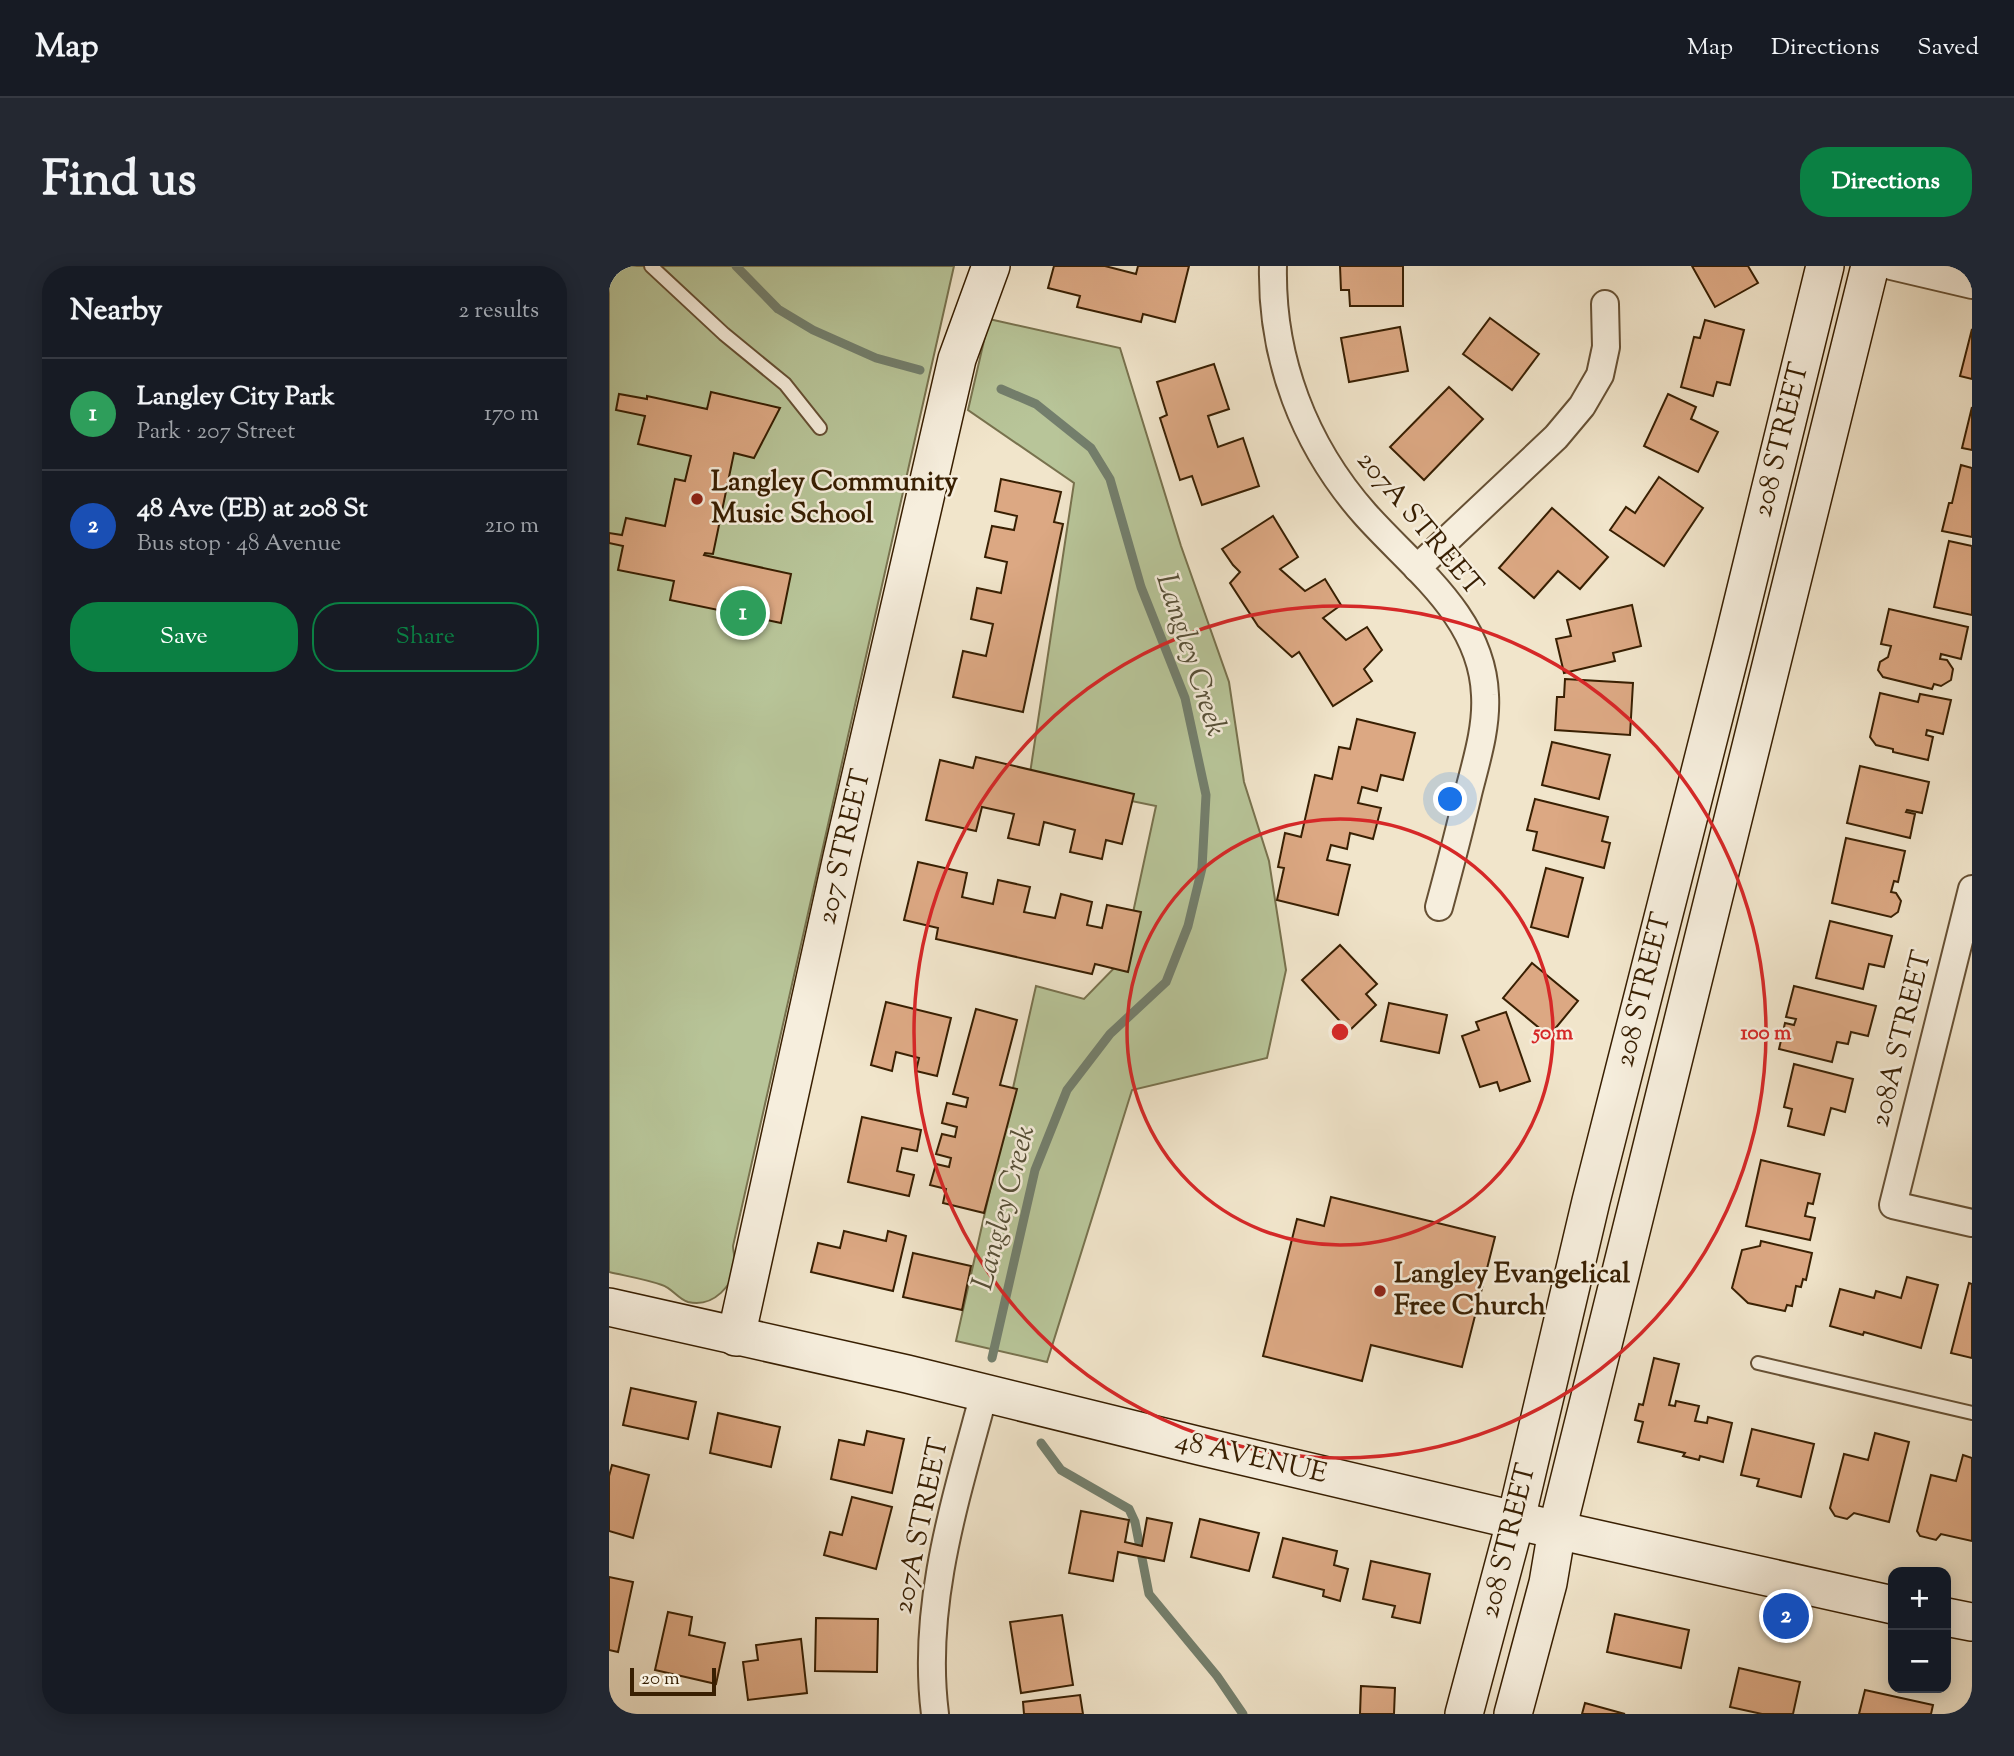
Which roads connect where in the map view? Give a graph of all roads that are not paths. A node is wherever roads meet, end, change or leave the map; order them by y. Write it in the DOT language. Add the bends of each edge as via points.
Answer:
graph roads {
  1 [pos="650,266"];
  2 [pos="966,266"];
  3 [pos="991,266"];
  4 [pos="1273,266"];
  5 [pos="1825,266"];
  6 [pos="1870,266"];
  7 [pos="1891,266"];
  8 [pos="1972,285"];
  9 [pos="1605,304"];
  10 [pos="957,359"];
  11 [pos="820,428"];
  12 [pos="1417,568"];
  13 [pos="1972,889"];
  14 [pos="1439,907"];
  15 [pos="1972,1223"];
  16 [pos="609,1307"];
  17 [pos="736,1337"];
  18 [pos="1758,1363"];
  19 [pos="984,1394"];
  20 [pos="1972,1413"];
  21 [pos="1516,1519"];
  22 [pos="1557,1530"];
  23 [pos="1888,1604"];
  24 [pos="1951,1618"];
  25 [pos="1972,1622"];
  26 [pos="935,1714"];
  27 [pos="1464,1714"];
  28 [pos="1513,1714"];
  1 -- 11 [label="lane" via="785,384"];
  2 -- 10 [label="main road, 207 STREET"];
  3 -- 10 [label="main road, 207 STREET"];
  4 -- 12 [label="street, 207A STREET" via="1279,344 1306,428 1342,486"];
  5 -- 21 [label="main road, 208 STREET"];
  6 -- 22 [label="main road, 208 STREET"];
  7 -- 8 [label="street"];
  9 -- 12 [label="street" via="1606,347 1600,375 1582,406 1556,437"];
  10 -- 17 [label="main road, 207 STREET"];
  12 -- 14 [label="street, 207A STREET" via="1467,629 1480,661 1485,695 1478,757"];
  13 -- 15 [label="street, 208A STREET" via="1893,1205"];
  16 -- 17 [label="main road, 48 AVENUE"];
  17 -- 19 [label="main road, 48 AVENUE"];
  18 -- 20 [label="lane"];
  19 -- 21 [label="main road, 48 AVENUE"];
  19 -- 26 [label="street, 207A STREET" via="936,1590 931,1664"];
  21 -- 22 [label="main road, 48 AVENUE"];
  21 -- 27 [label="main road, 208 STREET"];
  22 -- 23 [label="main road, 48 AVENUE"];
  22 -- 28 [label="main road, 208 STREET" via="1548,1583"];
  24 -- 25 [label="main road"];
}
